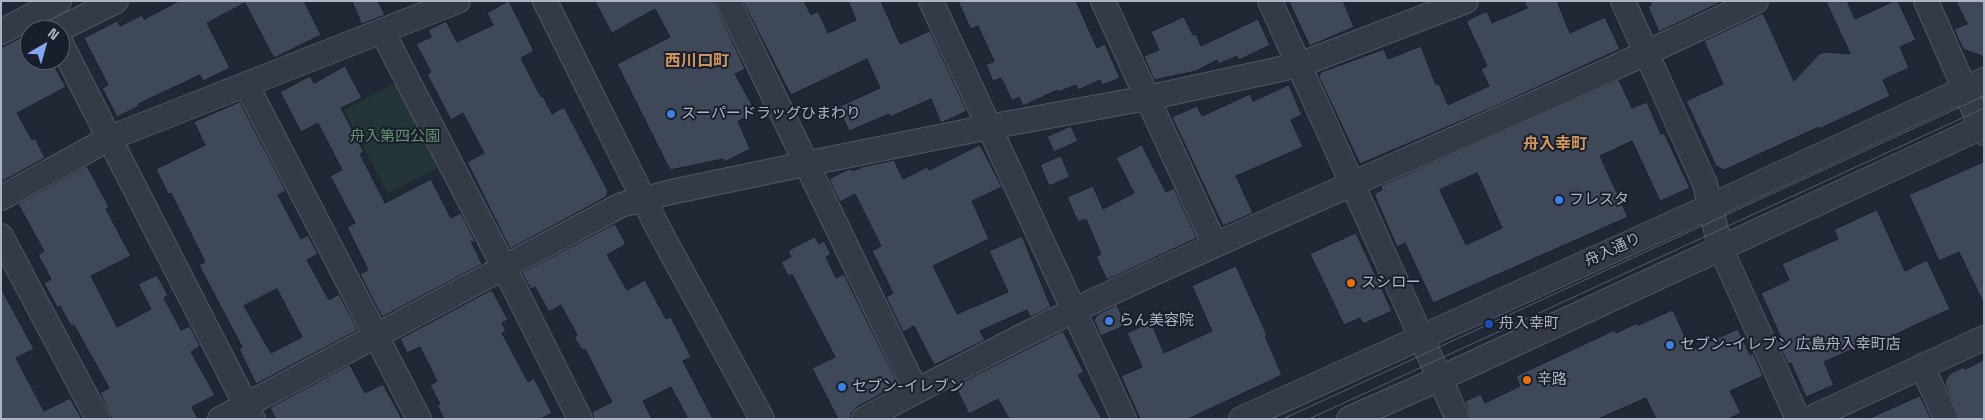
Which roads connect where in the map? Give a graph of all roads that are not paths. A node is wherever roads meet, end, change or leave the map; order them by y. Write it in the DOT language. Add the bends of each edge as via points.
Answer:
graph roads {
  1 [pos="116,1"];
  2 [pos="458,1"];
  3 [pos="545,1"];
  4 [pos="728,1"];
  5 [pos="931,1"];
  6 [pos="1103,1"];
  7 [pos="1270,1"];
  8 [pos="1466,1"];
  9 [pos="1623,1"];
  10 [pos="1756,1"];
  11 [pos="1926,1"];
  12 [pos="51,5"];
  13 [pos="53,20"];
  14 [pos="70,24"];
  15 [pos="382,31"];
  16 [pos="1,32"];
  17 [pos="1647,54"];
  18 [pos="70,61"];
  19 [pos="1299,65"];
  20 [pos="246,84"];
  21 [pos="1974,85"];
  22 [pos="1147,98"];
  23 [pos="989,127"];
  24 [pos="1983,128"];
  25 [pos="110,138"];
  26 [pos="805,164"];
  27 [pos="1353,183"];
  28 [pos="1,198"];
  29 [pos="644,198"];
  30 [pos="1712,206"];
  31 [pos="1,236"];
  32 [pos="1215,245"];
  33 [pos="1720,247"];
  34 [pos="504,267"];
  35 [pos="1074,310"];
  36 [pos="377,335"];
  37 [pos="1421,336"];
  38 [pos="1984,338"];
  39 [pos="1922,366"];
  40 [pos="1439,379"];
  41 [pos="916,391"];
  42 [pos="249,412"];
  43 [pos="98,419"];
  44 [pos="220,419"];
  45 [pos="420,419"];
  46 [pos="580,419"];
  47 [pos="762,419"];
  48 [pos="864,419"];
  49 [pos="1124,419"];
  50 [pos="1240,419"];
  51 [pos="1349,419"];
  52 [pos="1458,419"];
  53 [pos="1798,419"];
  54 [pos="1809,419"];
  55 [pos="1946,419"];
  1 -- 14 [label="street"];
  2 -- 15 [label="street"];
  3 -- 29 [label="street"];
  4 -- 26 [label="street"];
  5 -- 23 [label="street"];
  6 -- 22 [label="street"];
  7 -- 19 [label="street"];
  8 -- 19 [label="street"];
  9 -- 17 [label="street"];
  10 -- 17 [label="street"];
  11 -- 21 [label="street"];
  12 -- 13 [label="street"];
  12 -- 16 [label="street"];
  15 -- 20 [label="street"];
  15 -- 34 [label="street"];
  17 -- 27 [label="street"];
  17 -- 30 [label="street"];
  18 -- 25 [label="street"];
  19 -- 22 [label="street"];
  19 -- 27 [label="street"];
  20 -- 25 [label="street"];
  20 -- 36 [label="street"];
  21 -- 24 [label="street"];
  21 -- 30 [label="street, 舟入通り"];
  22 -- 23 [label="street"];
  22 -- 32 [label="street"];
  23 -- 26 [label="street"];
  23 -- 35 [label="street"];
  24 -- 33 [label="street"];
  25 -- 28 [label="street"];
  25 -- 42 [label="street"];
  26 -- 29 [label="street"];
  26 -- 41 [label="street"];
  27 -- 32 [label="street"];
  27 -- 37 [label="street"];
  29 -- 34 [label="street" via="621,205"];
  29 -- 47 [label="street"];
  30 -- 33 [label="street"];
  30 -- 37 [label="street, 舟入通り"];
  31 -- 43 [label="street"];
  32 -- 35 [label="street"];
  33 -- 40 [label="street"];
  33 -- 53 [label="street"];
  34 -- 36 [label="street"];
  34 -- 46 [label="street"];
  35 -- 41 [label="street"];
  35 -- 49 [label="street"];
  36 -- 42 [label="street"];
  36 -- 45 [label="street"];
  37 -- 40 [label="street"];
  37 -- 50 [label="street, 舟入通り"];
  38 -- 39 [label="street"];
  39 -- 54 [label="street"];
  39 -- 55 [label="street"];
  40 -- 51 [label="street"];
  40 -- 52 [label="street"];
  41 -- 48 [label="street"];
  42 -- 44 [label="street"];
}
